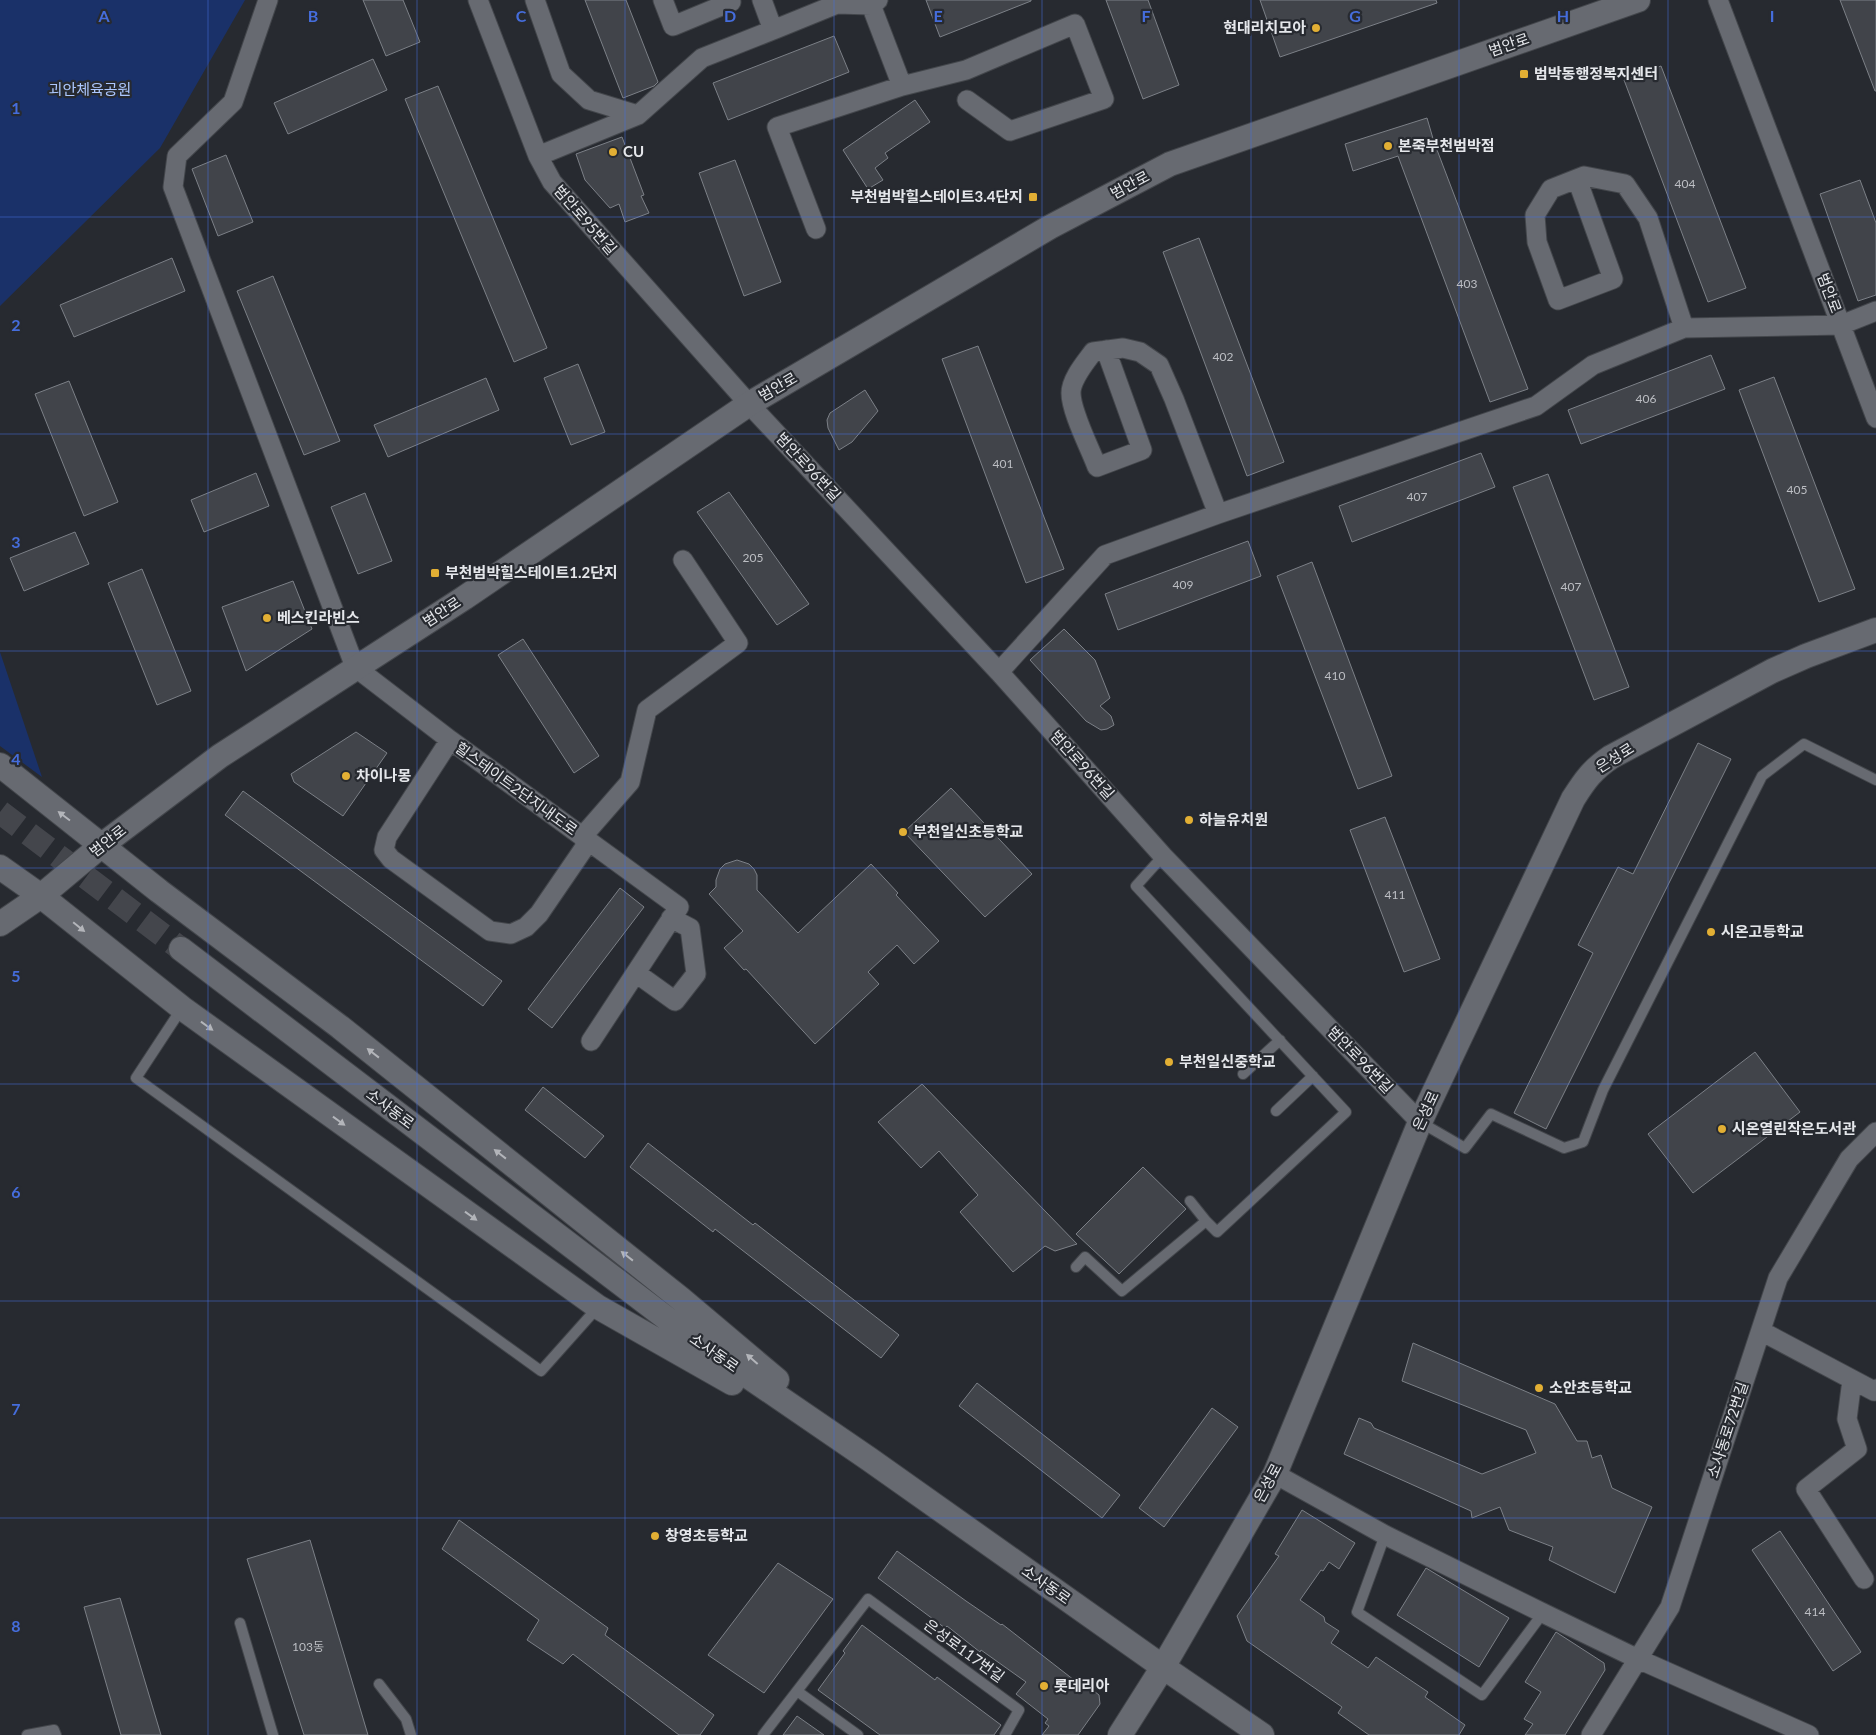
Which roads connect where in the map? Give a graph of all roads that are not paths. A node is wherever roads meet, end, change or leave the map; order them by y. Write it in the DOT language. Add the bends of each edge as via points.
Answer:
graph roads {
  1 [pos="268,0"];
  2 [pos="478,0"];
  3 [pos="535,0"];
  4 [pos="663,0"];
  5 [pos="762,0"];
  6 [pos="1638,0"];
  7 [pos="1718,0"];
  8 [pos="731,2"];
  9 [pos="875,2"];
  10 [pos="773,30"];
  11 [pos="902,86"];
  12 [pos="967,100"];
  13 [pos="638,115"];
  14 [pos="538,156"];
  15 [pos="1577,179"];
  16 [pos="816,229"];
  17 [pos="1876,312"];
  18 [pos="1841,325"];
  19 [pos="1684,328"];
  20 [pos="1106,350"];
  21 [pos="749,404"];
  22 [pos="1876,418"];
  23 [pos="1218,514"];
  24 [pos="683,560"];
  25 [pos="1876,630"];
  26 [pos="355,667"];
  27 [pos="999,672"];
  28 [pos="450,740"];
  29 [pos="0,766"];
  30 [pos="1876,780"];
  31 [pos="585,839"];
  32 [pos="102,846"];
  33 [pos="1163,856"];
  34 [pos="0,867"];
  35 [pos="41,896"];
  36 [pos="672,918"];
  37 [pos="0,924"];
  38 [pos="180,950"];
  39 [pos="636,973"];
  40 [pos="182,1008"];
  41 [pos="1280,1040"];
  42 [pos="591,1041"];
  43 [pos="1243,1074"];
  44 [pos="1313,1076"];
  45 [pos="1276,1111"];
  46 [pos="1420,1122"];
  47 [pos="1876,1132"];
  48 [pos="1190,1201"];
  49 [pos="1206,1221"];
  50 [pos="1076,1267"];
  51 [pos="598,1307"];
  52 [pos="1761,1331"];
  53 [pos="1852,1380"];
  54 [pos="1876,1389"];
  55 [pos="869,1459"];
  56 [pos="1275,1474"];
  57 [pos="1386,1535"];
  58 [pos="1864,1579"];
  59 [pos="1543,1613"];
  60 [pos="240,1624"];
  61 [pos="1638,1659"];
  62 [pos="1163,1667"];
  63 [pos="380,1684"];
  64 [pos="797,1691"];
  65 [pos="55,1733"];
  66 [pos="28,1735"];
  67 [pos="273,1735"];
  68 [pos="411,1735"];
  69 [pos="763,1735"];
  70 [pos="858,1735"];
  71 [pos="1004,1735"];
  72 [pos="1120,1735"];
  73 [pos="1262,1735"];
  74 [pos="1591,1735"];
  75 [pos="1810,1735"];
  1 -- 26 [label="street" via="233,102 177,156 173,187"];
  2 -- 14 [label="street, 범안로95번길"];
  3 -- 13 [label="street" via="561,74 589,100"];
  4 -- 8 [label="street" via="673,26"];
  5 -- 10 [label="street"];
  6 -- 21 [label="street, 범안로" via="1170,164 1050,227"];
  7 -- 18 [label="street, 범안로"];
  9 -- 10 [label="street" via="837,4"];
  9 -- 11 [label="street"];
  10 -- 13 [label="street" via="702,58"];
  11 -- 12 [label="street" via="966,70 1075,24 1104,99 1010,131"];
  11 -- 16 [label="street" via="777,127"];
  13 -- 14 [label="street"];
  14 -- 21 [label="street, 범안로95번길" via="552,182"];
  15 -- 15 [label="street" via="1551,189 1535,215 1537,242 1558,300 1613,279"];
  15 -- 19 [label="street" via="1584,176 1625,184 1648,218"];
  17 -- 18 [label="street"];
  18 -- 19 [label="street"];
  18 -- 22 [label="street, 범안로"];
  19 -- 23 [label="street" via="1592,365 1536,406"];
  20 -- 20 [label="street" via="1094,352 1080,369 1071,392 1077,420 1097,467 1142,450"];
  20 -- 23 [label="street" via="1123,348 1140,352 1159,365"];
  21 -- 26 [label="street, 범안로" via="464,598"];
  21 -- 27 [label="street, 범안로96번길"];
  23 -- 27 [label="street" via="1105,555"];
  24 -- 31 [label="street, 힐스테이트2단지내도로" via="738,643 648,710 630,782"];
  25 -- 46 [label="street, 은성로" via="1772,671 1595,768 1573,799"];
  26 -- 28 [label="street, 힐스테이트2단지내도로"];
  26 -- 32 [label="street, 범안로" via="220,756"];
  27 -- 33 [label="street, 범안로96번길"];
  28 -- 31 [label="street, 힐스테이트2단지내도로"];
  28 -- 31 [label="street, 힐스테이트2단지내도로" via="387,837 384,850 398,865 490,931 511,934 526,927 539,914"];
  32 -- 29 [label="street, one-way"];
  30 -- 46 [label="lane" via="1804,744 1762,776 1603,1090 1583,1142 1564,1148 1491,1114 1465,1148"];
  31 -- 36 [label="street, 힐스테이트2단지내도로" via="679,907"];
  32 -- 35 [label="street, 범안로"];
  55 -- 32 [label="street, one-way" via="681,1298 340,1027"];
  33 -- 41 [label="lane" via="1136,886"];
  33 -- 46 [label="street, 범안로96번길"];
  34 -- 35 [label="street"];
  35 -- 37 [label="street, 범안로"];
  35 -- 40 [label="street, one-way"];
  36 -- 39 [label="street"];
  36 -- 39 [label="street" via="690,928 696,974 675,1001"];
  38 -- 55 [label="street, 소사동로" via="695,1340"];
  39 -- 42 [label="street"];
  40 -- 51 [label="street, one-way"];
  40 -- 51 [label="lane" via="136,1078 540,1372"];
  41 -- 43 [label="lane"];
  41 -- 44 [label="lane"];
  44 -- 45 [label="lane"];
  44 -- 49 [label="lane" via="1346,1112 1217,1232"];
  46 -- 56 [label="street, 은성로"];
  47 -- 52 [label="street, 소사동로72번길" via="1849,1159 1778,1278"];
  48 -- 49 [label="lane"];
  49 -- 50 [label="lane" via="1122,1291 1085,1257"];
  51 -- 55 [label="street"];
  52 -- 53 [label="street"];
  52 -- 61 [label="street, 소사동로72번길" via="1670,1607"];
  53 -- 54 [label="street" via="1874,1391"];
  53 -- 58 [label="street" via="1846,1419 1857,1449 1806,1489"];
  55 -- 62 [label="street, 소사동로"];
  56 -- 57 [label="street"];
  56 -- 62 [label="street, 은성로"];
  57 -- 59 [label="street"];
  57 -- 59 [label="lane" via="1357,1612 1482,1695"];
  59 -- 61 [label="street"];
  60 -- 67 [label="lane"];
  61 -- 74 [label="street, 소사동로72번길"];
  61 -- 75 [label="street"];
  62 -- 72 [label="street, 은성로"];
  62 -- 73 [label="street, 소사동로"];
  63 -- 68 [label="lane" via="406,1719"];
  64 -- 69 [label="lane"];
  64 -- 70 [label="lane"];
  64 -- 71 [label="lane, 은성로117번길" via="868,1599 1019,1710"];
  65 -- 66 [label="lane"];
}
